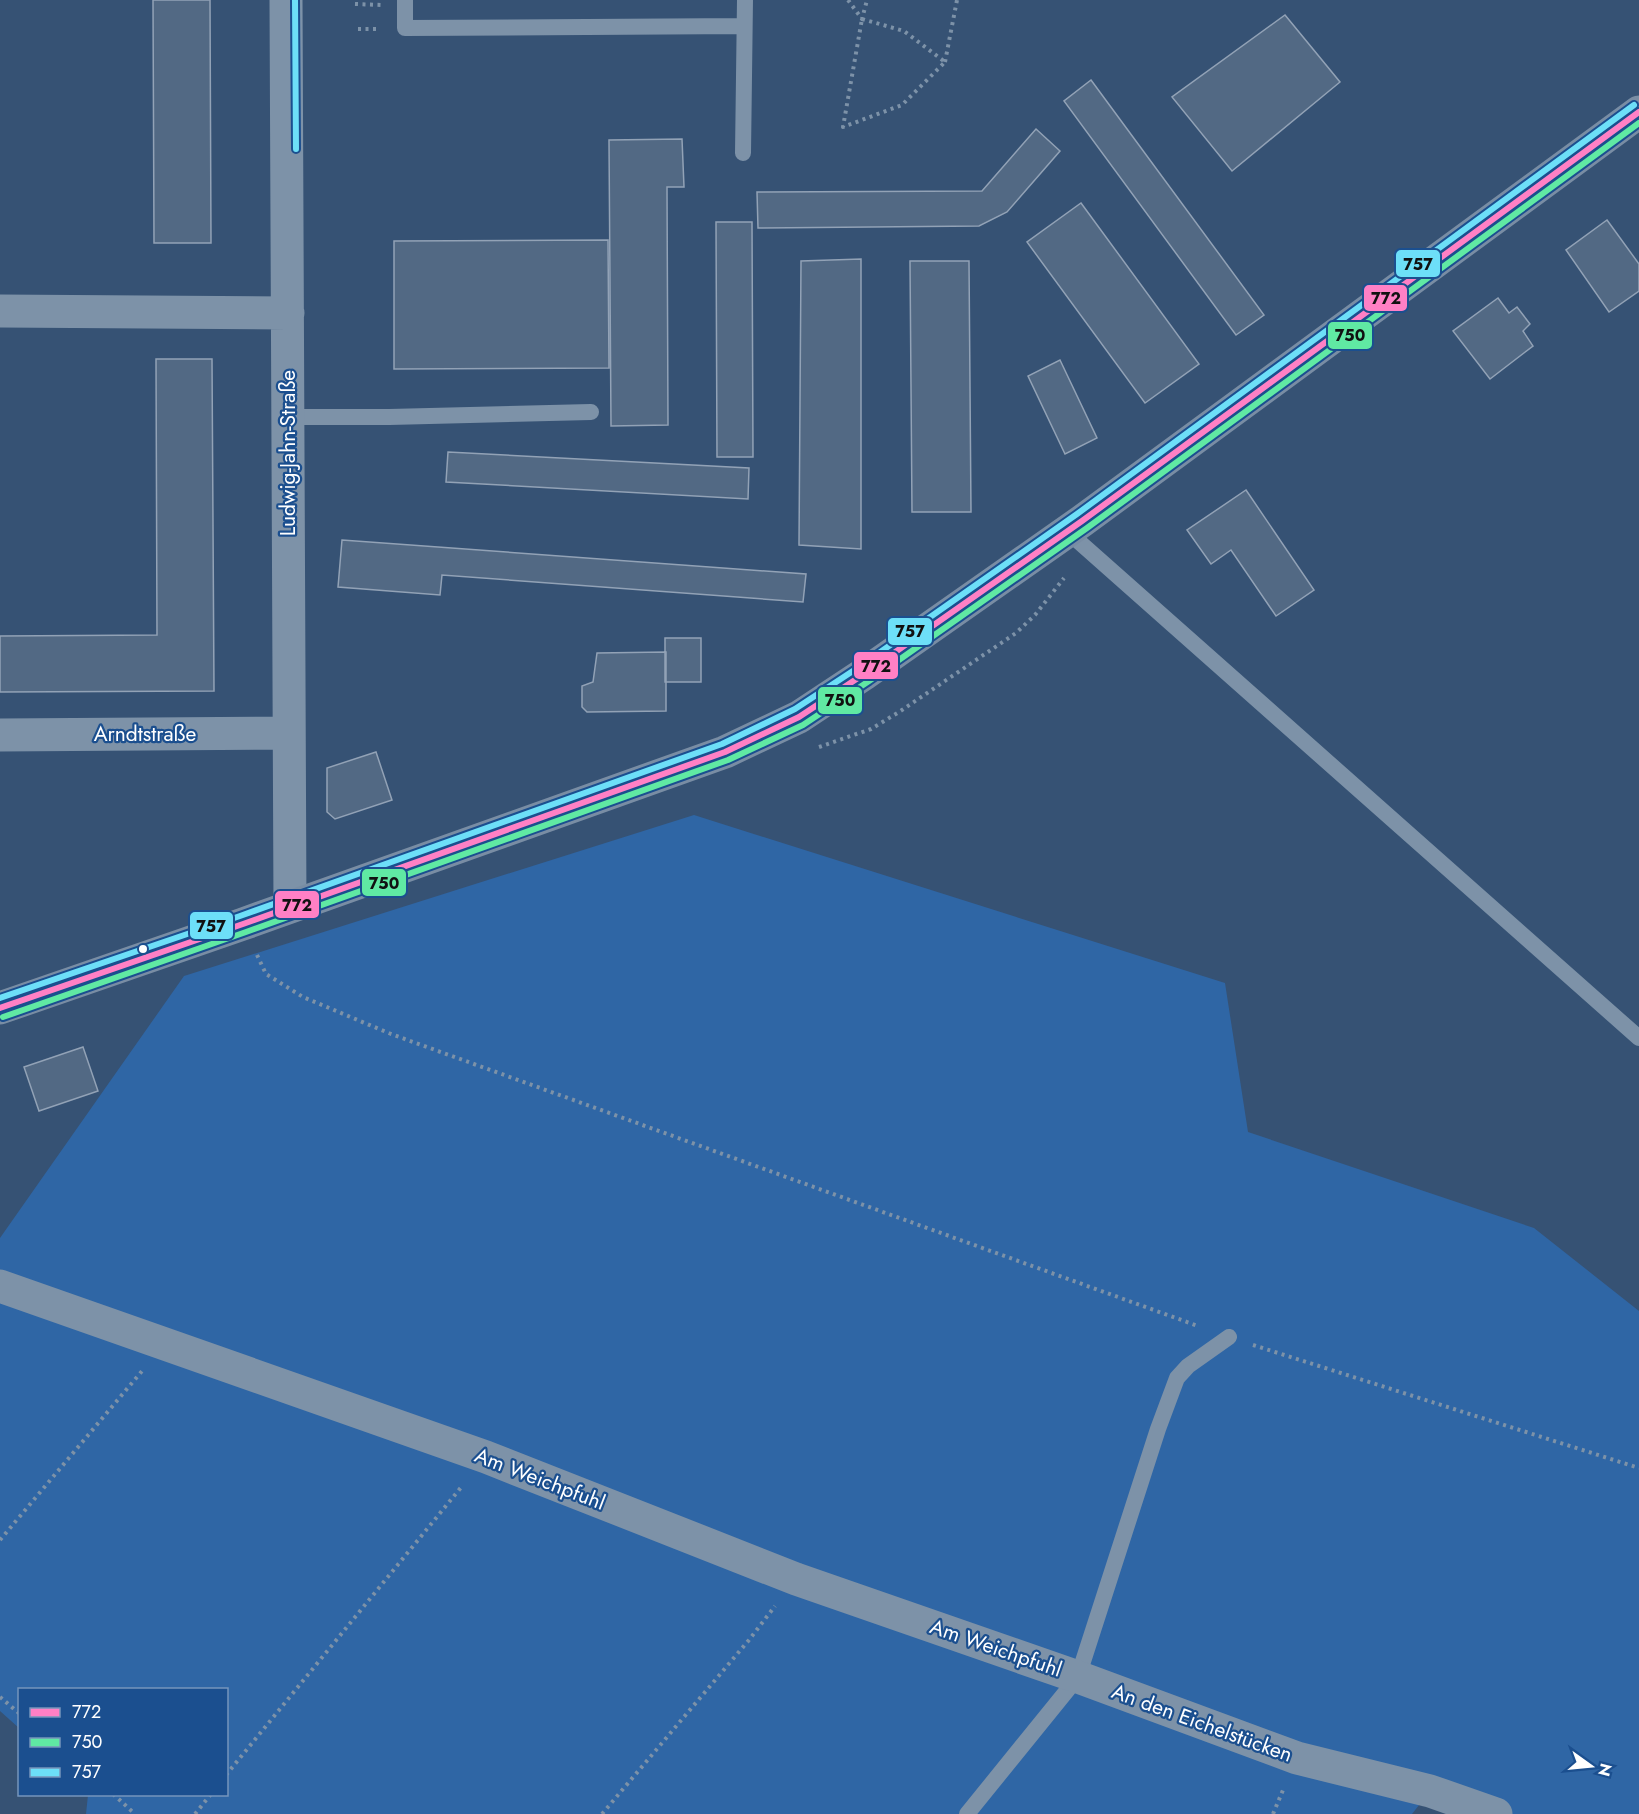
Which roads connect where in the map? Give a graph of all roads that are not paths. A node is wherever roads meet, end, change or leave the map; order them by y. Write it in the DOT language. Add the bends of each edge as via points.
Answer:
graph roads {
  1 [pos="286,0"];
  2 [pos="405,0"];
  3 [pos="745,0"];
  4 [pos="744,26"];
  5 [pos="1639,112"];
  6 [pos="743,153"];
  7 [pos="0,311"];
  8 [pos="288,313"];
  9 [pos="591,412"];
  10 [pos="288,417"];
  11 [pos="1068,532"];
  12 [pos="289,733"];
  13 [pos="0,735"];
  14 [pos="290,906"];
  15 [pos="0,1008"];
  16 [pos="1639,1038"];
  17 [pos="0,1286"];
  18 [pos="1229,1337"];
  19 [pos="1078,1677"];
  20 [pos="967,1814"];
  21 [pos="1496,1814"];
  1 -- 8 [label="street, Ludwig-Jahn-Straße"];
  2 -- 4 [label="lane" via="405,28"];
  3 -- 4 [label="lane"];
  4 -- 6 [label="lane"];
  5 -- 11 [label="main road"];
  7 -- 8 [label="street"];
  8 -- 10 [label="street, Ludwig-Jahn-Straße"];
  9 -- 10 [label="lane"];
  10 -- 12 [label="street, Ludwig-Jahn-Straße"];
  11 -- 14 [label="main road" via="799,717 725,752"];
  11 -- 16 [label="lane"];
  12 -- 13 [label="street, Arndtstraße"];
  12 -- 14 [label="street, Ludwig-Jahn-Straße"];
  14 -- 15 [label="main road"];
  17 -- 19 [label="street, Am Weichpfuhl" via="486,1457 796,1579"];
  18 -- 19 [label="lane" via="1177,1378"];
  19 -- 20 [label="lane"];
  19 -- 21 [label="street, An den Eichelstücken" via="1297,1758 1430,1791"];
}
